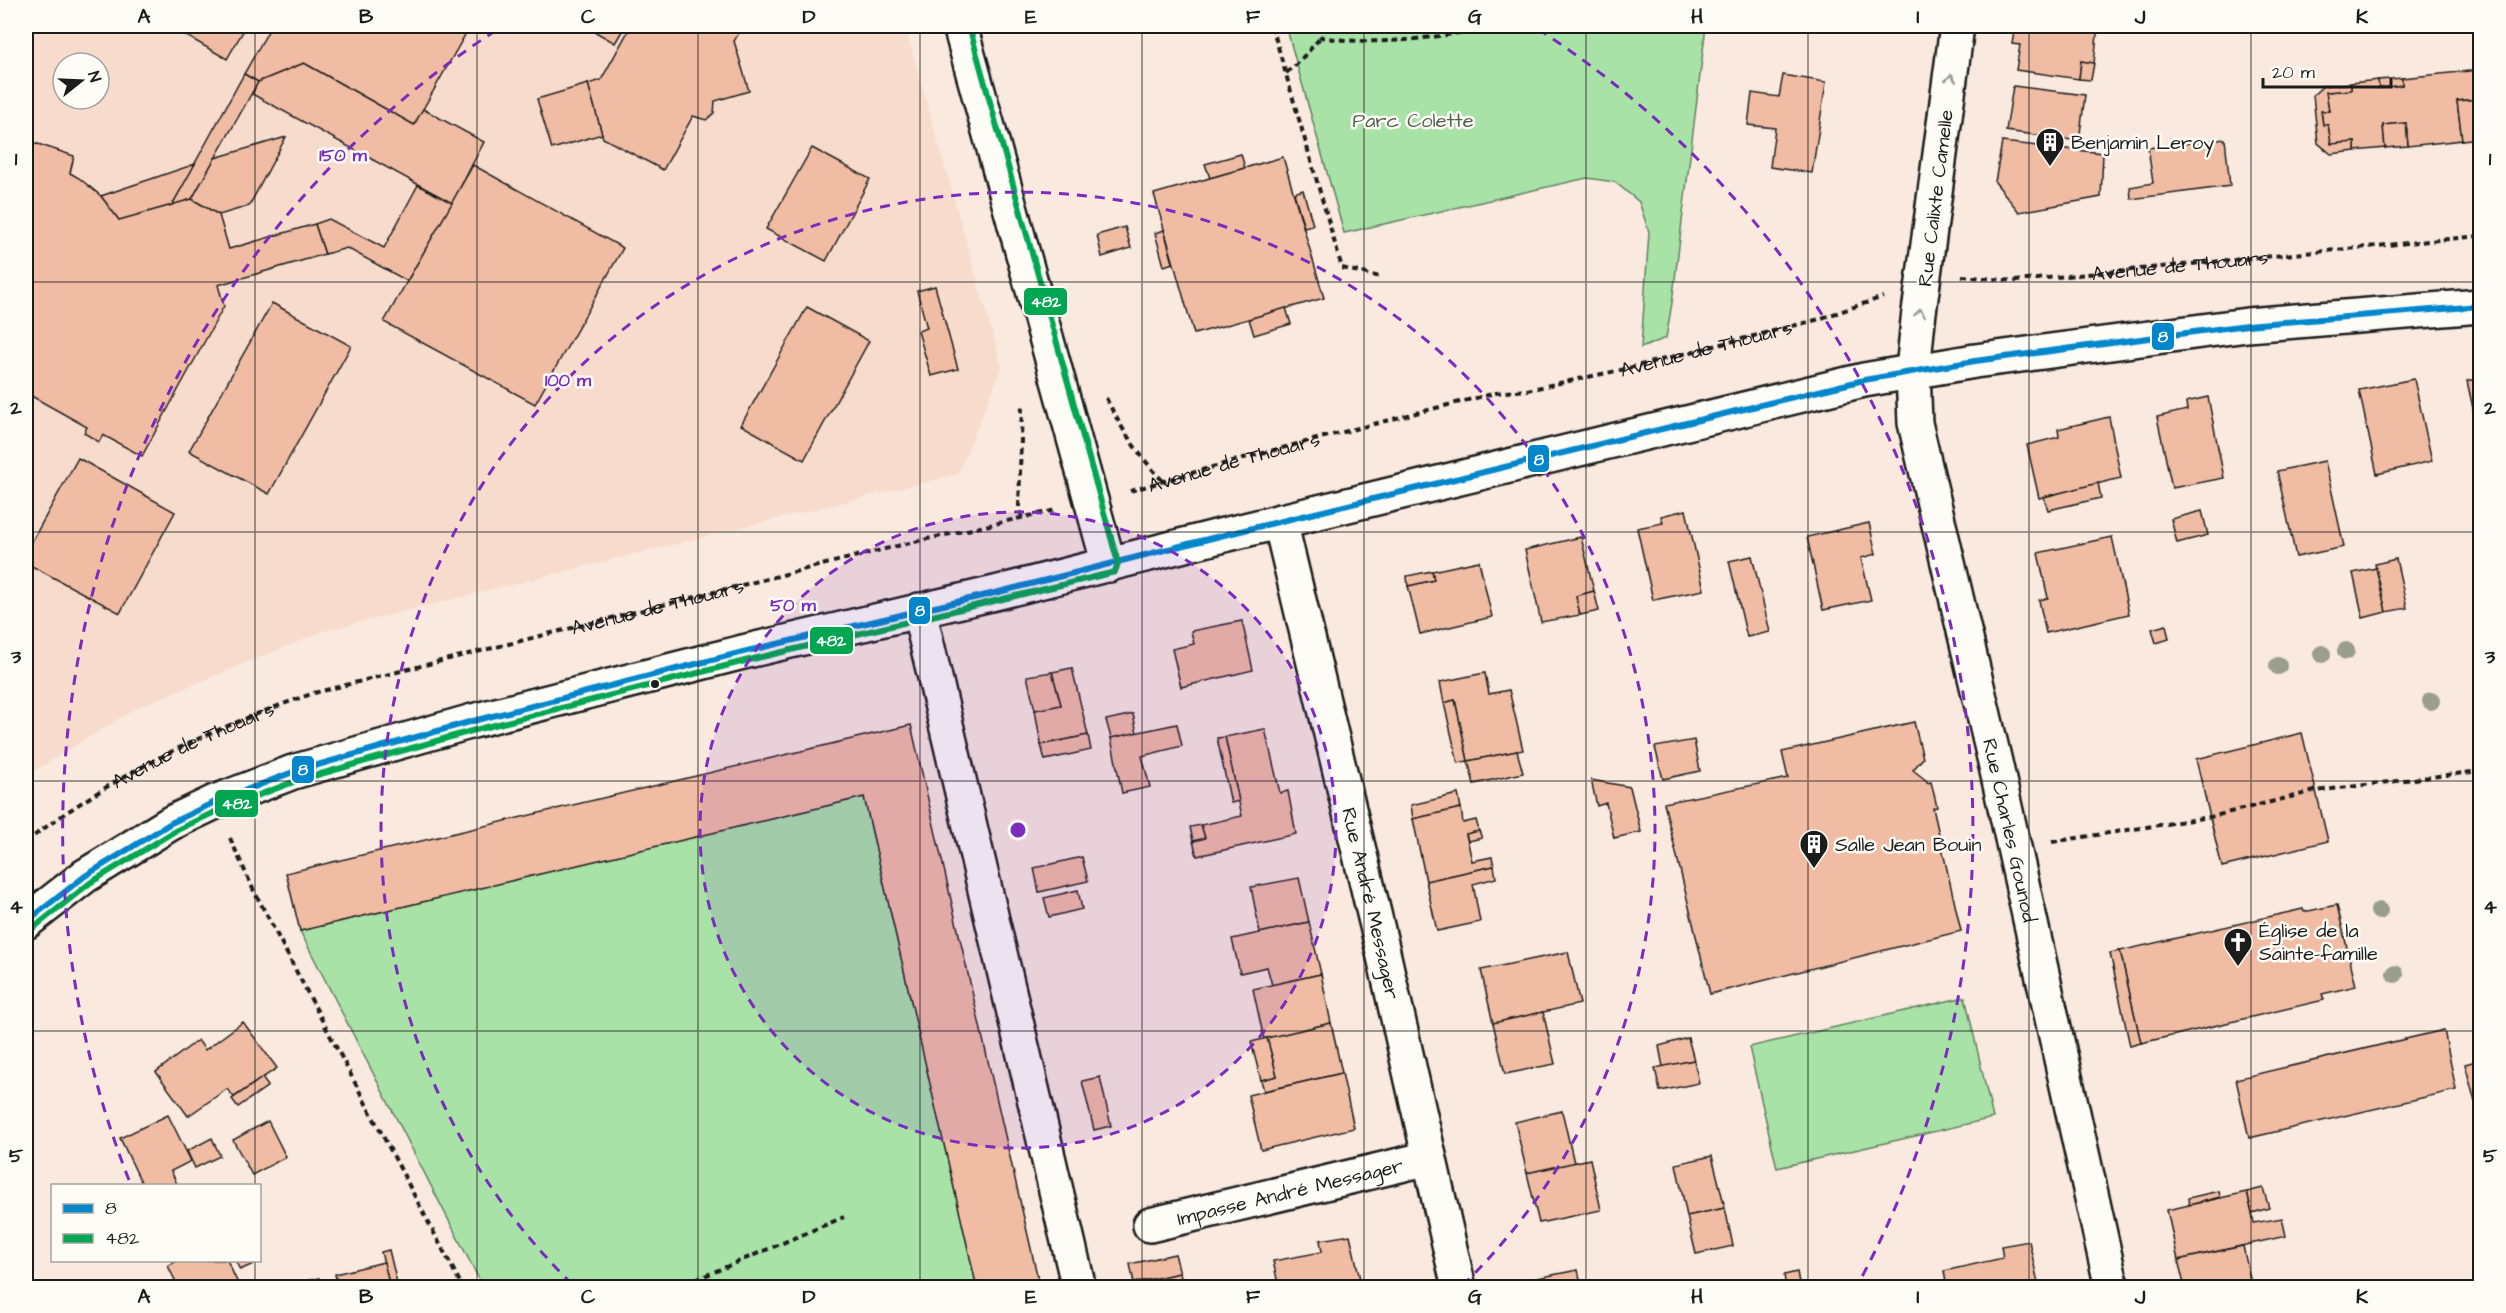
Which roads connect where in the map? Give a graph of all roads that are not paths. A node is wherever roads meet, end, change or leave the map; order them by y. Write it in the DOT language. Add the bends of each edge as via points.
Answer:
graph roads {
  1 [pos="960,26"];
  2 [pos="1957,26"];
  3 [pos="2481,306"];
  4 [pos="1913,371"];
  5 [pos="1280,521"];
  6 [pos="1108,565"];
  7 [pos="920,610"];
  8 [pos="26,922"];
  9 [pos="1429,1158"];
  10 [pos="1150,1225"];
  11 [pos="1078,1287"];
  12 [pos="1459,1287"];
  13 [pos="2112,1287"];
  1 -- 6 [label="street"];
  4 -- 2 [label="street, Rue Calixte Camelle, one-way"];
  3 -- 4 [label="street" via="2247,325"];
  4 -- 5 [label="street"];
  4 -- 13 [label="street, Rue Charles Gounod" via="1915,423"];
  5 -- 6 [label="street"];
  5 -- 9 [label="street, Rue André Messager"];
  6 -- 7 [label="street"];
  7 -- 8 [label="street" via="473,721 292,772 171,823 85,876"];
  7 -- 11 [label="street"];
  9 -- 10 [label="street, Impasse André Messager"];
  9 -- 12 [label="street, Rue André Messager"];
}
